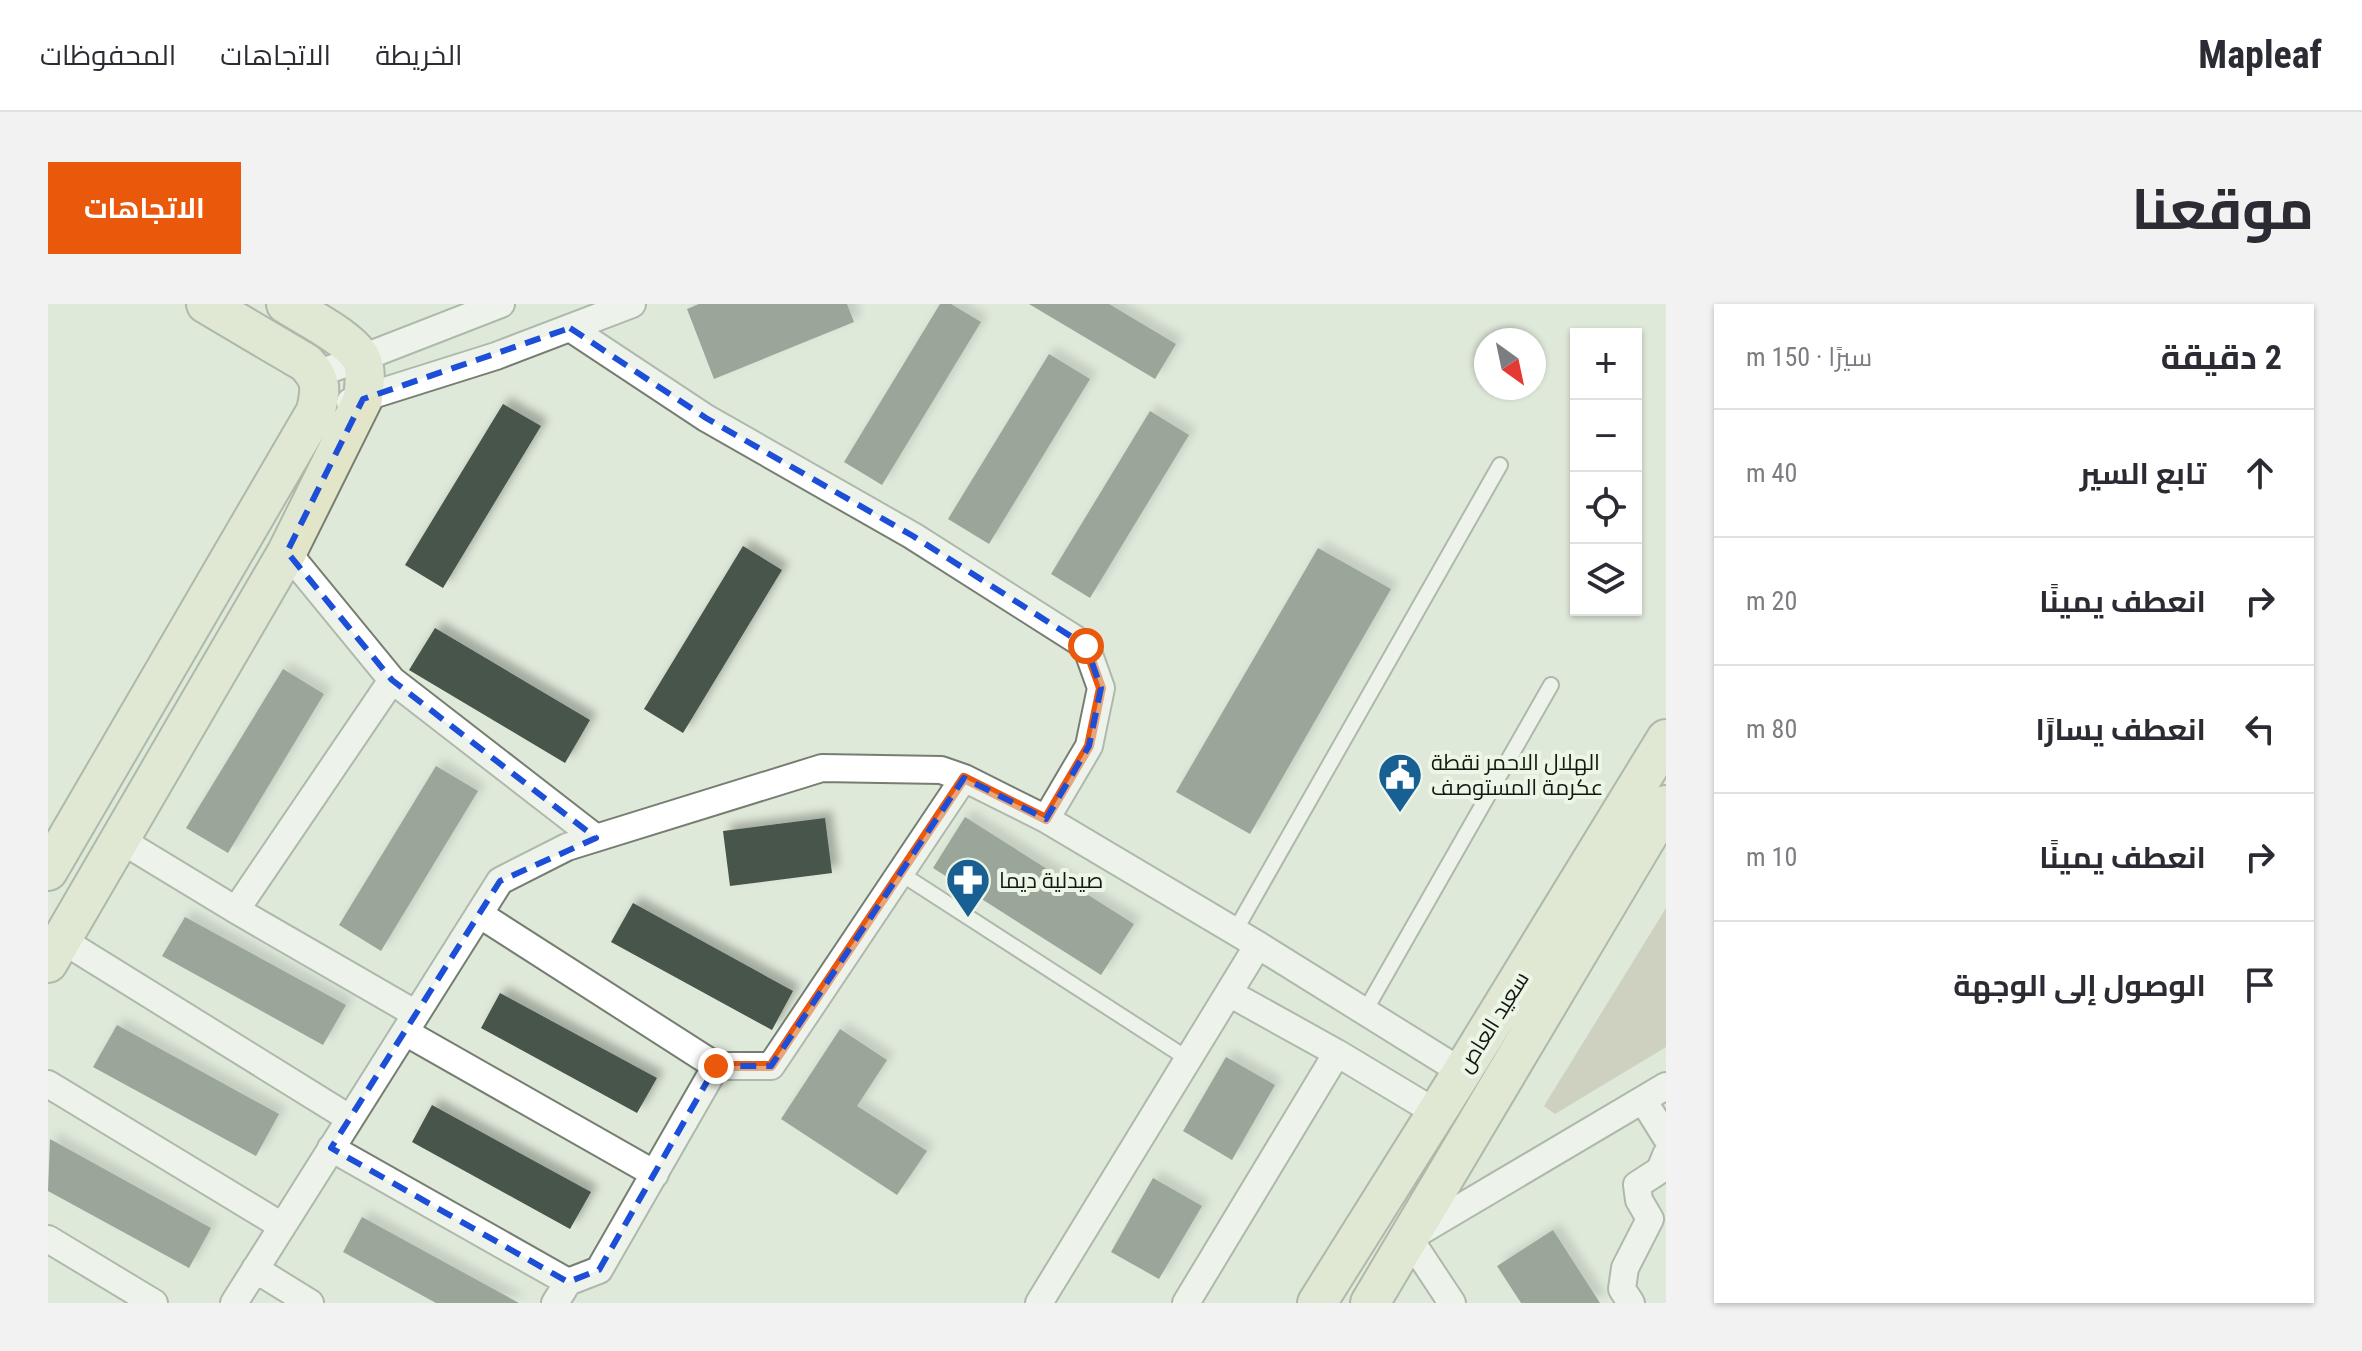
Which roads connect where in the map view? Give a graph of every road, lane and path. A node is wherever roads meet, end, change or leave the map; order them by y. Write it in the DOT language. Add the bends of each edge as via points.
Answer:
graph roads {
  1 [pos="206,304"];
  2 [pos="286,304"];
  3 [pos="501,304"];
  4 [pos="632,304"];
  5 [pos="570,328"];
  6 [pos="362,358"];
  7 [pos="316,392"];
  8 [pos="363,399"];
  9 [pos="1500,465"];
  10 [pos="287,552"];
  11 [pos="392,680"];
  12 [pos="1551,685"];
  13 [pos="1666,739"];
  14 [pos="964,778"];
  15 [pos="1666,805"];
  16 [pos="1046,819"];
  17 [pos="596,838"];
  18 [pos="119,839"];
  19 [pos="48,871"];
  20 [pos="900,873"];
  21 [pos="236,910"];
  22 [pos="479,914"];
  23 [pos="1235,931"];
  24 [pos="1258,945"];
  25 [pos="55,951"];
  26 [pos="1229,993"];
  27 [pos="1365,1011"];
  28 [pos="410,1023"];
  29 [pos="1337,1053"];
  30 [pos="1188,1059"];
  31 [pos="716,1066"];
  32 [pos="1462,1072"];
  33 [pos="48,1084"];
  34 [pos="1666,1086"];
  35 [pos="1643,1100"];
  36 [pos="1435,1112"];
  37 [pos="349,1118"];
  38 [pos="1666,1137"];
  39 [pos="331,1148"];
  40 [pos="1666,1155"];
  41 [pos="655,1174"];
  42 [pos="282,1226"];
  43 [pos="1409,1238"];
  44 [pos="48,1239"];
  45 [pos="255,1269"];
  46 [pos="561,1292"];
  47 [pos="154,1303"];
  48 [pos="234,1303"];
  49 [pos="310,1303"];
  50 [pos="1039,1303"];
  51 [pos="1186,1303"];
  52 [pos="1317,1303"];
  53 [pos="1370,1303"];
  54 [pos="1452,1303"];
  55 [pos="1631,1303"];
  1 -- 7 [label="street" via="306,363"];
  2 -- 6 [label="street" via="342,338"];
  3 -- 6 [label="street"];
  4 -- 5 [label="street"];
  5 -- 8 [label="street"];
  5 -- 16 [label="street" via="706,418 913,536 1086,646 1101,688 1089,746"];
  6 -- 7 [label="street"];
  6 -- 8 [label="street"];
  7 -- 8 [label="street"];
  7 -- 19 [label="street"];
  8 -- 10 [label="street"];
  9 -- 23 [label="lane"];
  10 -- 11 [label="street"];
  10 -- 18 [label="street"];
  11 -- 17 [label="street"];
  11 -- 21 [label="street"];
  12 -- 27 [label="lane"];
  13 -- 32 [label="street, سعيد العاص"];
  14 -- 16 [label="street"];
  14 -- 17 [label="street" via="941,770 822,768"];
  14 -- 20 [label="street"];
  15 -- 43 [label="street"];
  16 -- 23 [label="street"];
  17 -- 22 [label="street" via="500,881"];
  18 -- 21 [label="street"];
  18 -- 25 [label="street"];
  20 -- 30 [label="lane"];
  20 -- 31 [label="street" via="771,1066"];
  21 -- 28 [label="street"];
  22 -- 28 [label="street"];
  22 -- 31 [label="street"];
  23 -- 24 [label="street"];
  24 -- 26 [label="street"];
  24 -- 27 [label="street"];
  25 -- 37 [label="street"];
  26 -- 29 [label="street"];
  26 -- 30 [label="street"];
  27 -- 32 [label="street"];
  28 -- 37 [label="street"];
  28 -- 41 [label="street"];
  29 -- 36 [label="street"];
  29 -- 51 [label="street"];
  30 -- 50 [label="street"];
  31 -- 41 [label="street"];
  32 -- 36 [label="street, سعيد العاص"];
  33 -- 42 [label="street"];
  34 -- 35 [label="street"];
  35 -- 38 [label="street"];
  35 -- 43 [label="street"];
  36 -- 52 [label="street, سعيد العاص"];
  37 -- 39 [label="street"];
  39 -- 42 [label="street"];
  39 -- 46 [label="street"];
  40 -- 55 [label="street" via="1660,1170 1637,1185 1650,1219 1625,1268 1622,1289"];
  41 -- 46 [label="street" via="599,1270"];
  42 -- 45 [label="street"];
  43 -- 53 [label="street"];
  43 -- 54 [label="street"];
  44 -- 47 [label="street"];
  45 -- 48 [label="street"];
  45 -- 49 [label="street"];
}
